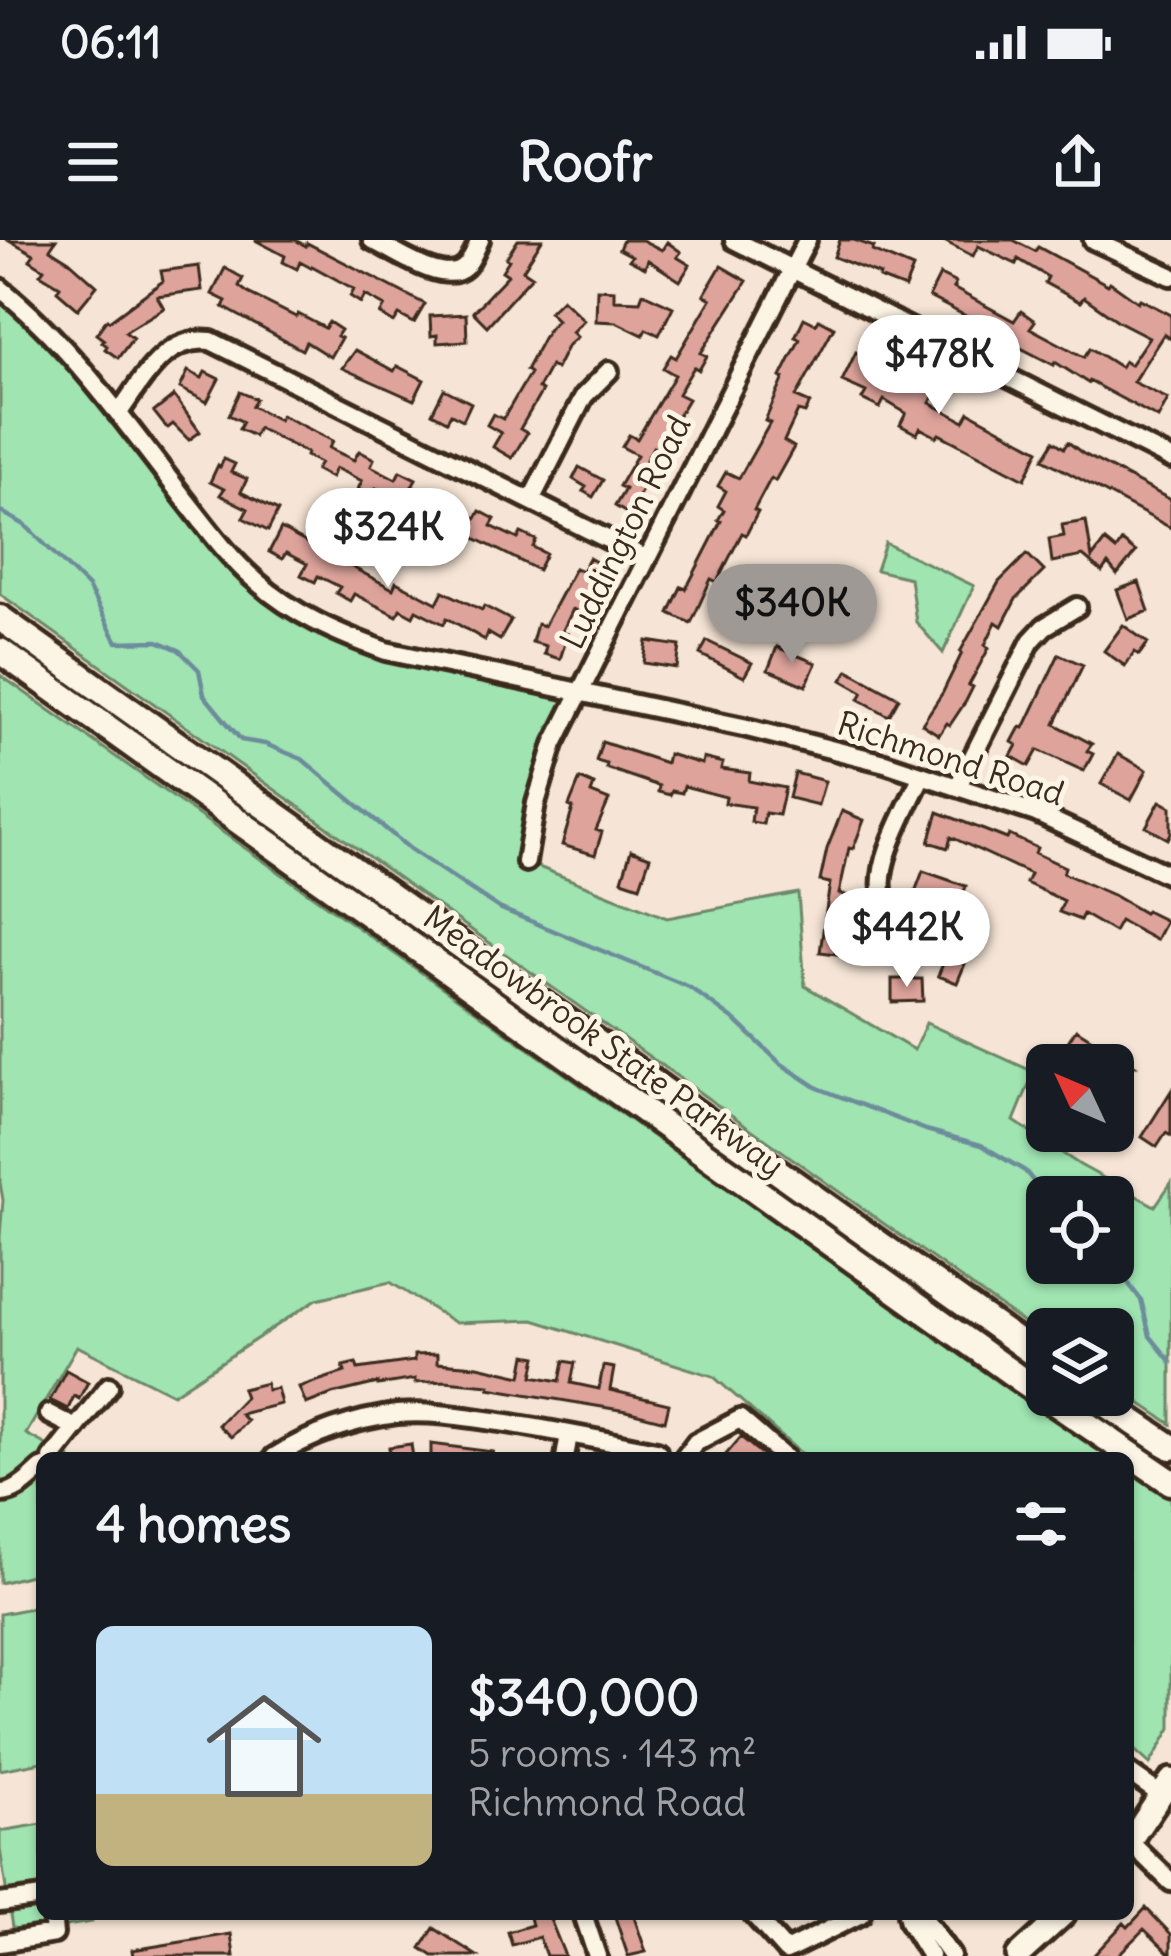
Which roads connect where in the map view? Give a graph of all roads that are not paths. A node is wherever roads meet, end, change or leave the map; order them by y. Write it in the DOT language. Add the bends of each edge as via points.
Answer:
graph roads {
  1 [pos="372,240"];
  2 [pos="480,240"];
  3 [pos="734,240"];
  4 [pos="807,240"];
  5 [pos="1093,240"];
  6 [pos="792,269"];
  7 [pos="1171,276"];
  8 [pos="0,288"];
  9 [pos="609,371"];
  10 [pos="118,414"];
  11 [pos="1171,459"];
  12 [pos="530,500"];
  13 [pos="646,559"];
  14 [pos="1077,607"];
  15 [pos="0,618"];
  16 [pos="0,651"];
  17 [pos="579,694"];
  18 [pos="922,775"];
  19 [pos="958,786"];
  20 [pos="526,862"];
  21 [pos="1171,876"];
  22 [pos="902,930"];
  23 [pos="1026,1349"];
  24 [pos="109,1386"];
  25 [pos="49,1414"];
  26 [pos="1125,1416"];
  27 [pos="76,1428"];
  28 [pos="569,1434"];
  29 [pos="1171,1447"];
  30 [pos="657,1451"];
  31 [pos="57,1452"];
  32 [pos="285,1452"];
  33 [pos="566,1452"];
  34 [pos="688,1452"];
  35 [pos="778,1452"];
  36 [pos="1127,1452"];
  37 [pos="1134,1457"];
  38 [pos="36,1473"];
  39 [pos="1171,1482"];
  40 [pos="0,1493"];
  41 [pos="1134,1774"];
  42 [pos="1168,1784"];
  43 [pos="1134,1835"];
  44 [pos="1134,1848"];
  45 [pos="1171,1882"];
  46 [pos="36,1898"];
  47 [pos="0,1904"];
  48 [pos="53,1920"];
  49 [pos="585,1920"];
  50 [pos="758,1920"];
  51 [pos="849,1920"];
  52 [pos="908,1920"];
  53 [pos="925,1920"];
  54 [pos="1057,1920"];
  55 [pos="0,1943"];
  56 [pos="597,1956"];
  57 [pos="930,1956"];
  58 [pos="951,1956"];
  59 [pos="1018,1956"];
  1 -- 2 [label="street" via="443,274 465,267"];
  3 -- 6 [label="street"];
  4 -- 6 [label="street, Luddington Road"];
  5 -- 7 [label="street"];
  6 -- 11 [label="street"];
  6 -- 13 [label="street, Luddington Road"];
  8 -- 10 [label="street, Richmond Road"];
  9 -- 12 [label="street" via="584,396"];
  10 -- 12 [label="street" via="165,352 185,341 211,341"];
  10 -- 17 [label="street, Richmond Road" via="226,550 290,608 386,651"];
  12 -- 13 [label="street"];
  13 -- 17 [label="street, Luddington Road"];
  14 -- 19 [label="street" via="1031,641"];
  15 -- 23 [label="highway, Meadowbrook State Parkway"];
  16 -- 36 [label="highway, Meadowbrook State Parkway"];
  17 -- 18 [label="street, Richmond Road"];
  17 -- 20 [label="street, Luddington Road" via="554,744"];
  18 -- 19 [label="street, Richmond Road"];
  18 -- 22 [label="street" via="883,871 884,898"];
  19 -- 21 [label="street, Richmond Road"];
  24 -- 27 [label="street"];
  25 -- 27 [label="street"];
  26 -- 29 [label="highway"];
  27 -- 31 [label="street"];
  28 -- 30 [label="street"];
  28 -- 32 [label="street" via="394,1414"];
  28 -- 33 [label="street"];
  34 -- 35 [label="street" via="740,1419"];
  37 -- 39 [label="highway, Meadowbrook State Parkway"];
  38 -- 40 [label="street"];
  41 -- 42 [label="street"];
  42 -- 43 [label="main road"];
  44 -- 45 [label="street"];
  46 -- 47 [label="street"];
  48 -- 55 [label="street" via="54,1934"];
  49 -- 56 [label="street"];
  50 -- 51 [label="street" via="786,1951"];
  52 -- 57 [label="street"];
  53 -- 58 [label="street"];
  54 -- 59 [label="main road"];
}
